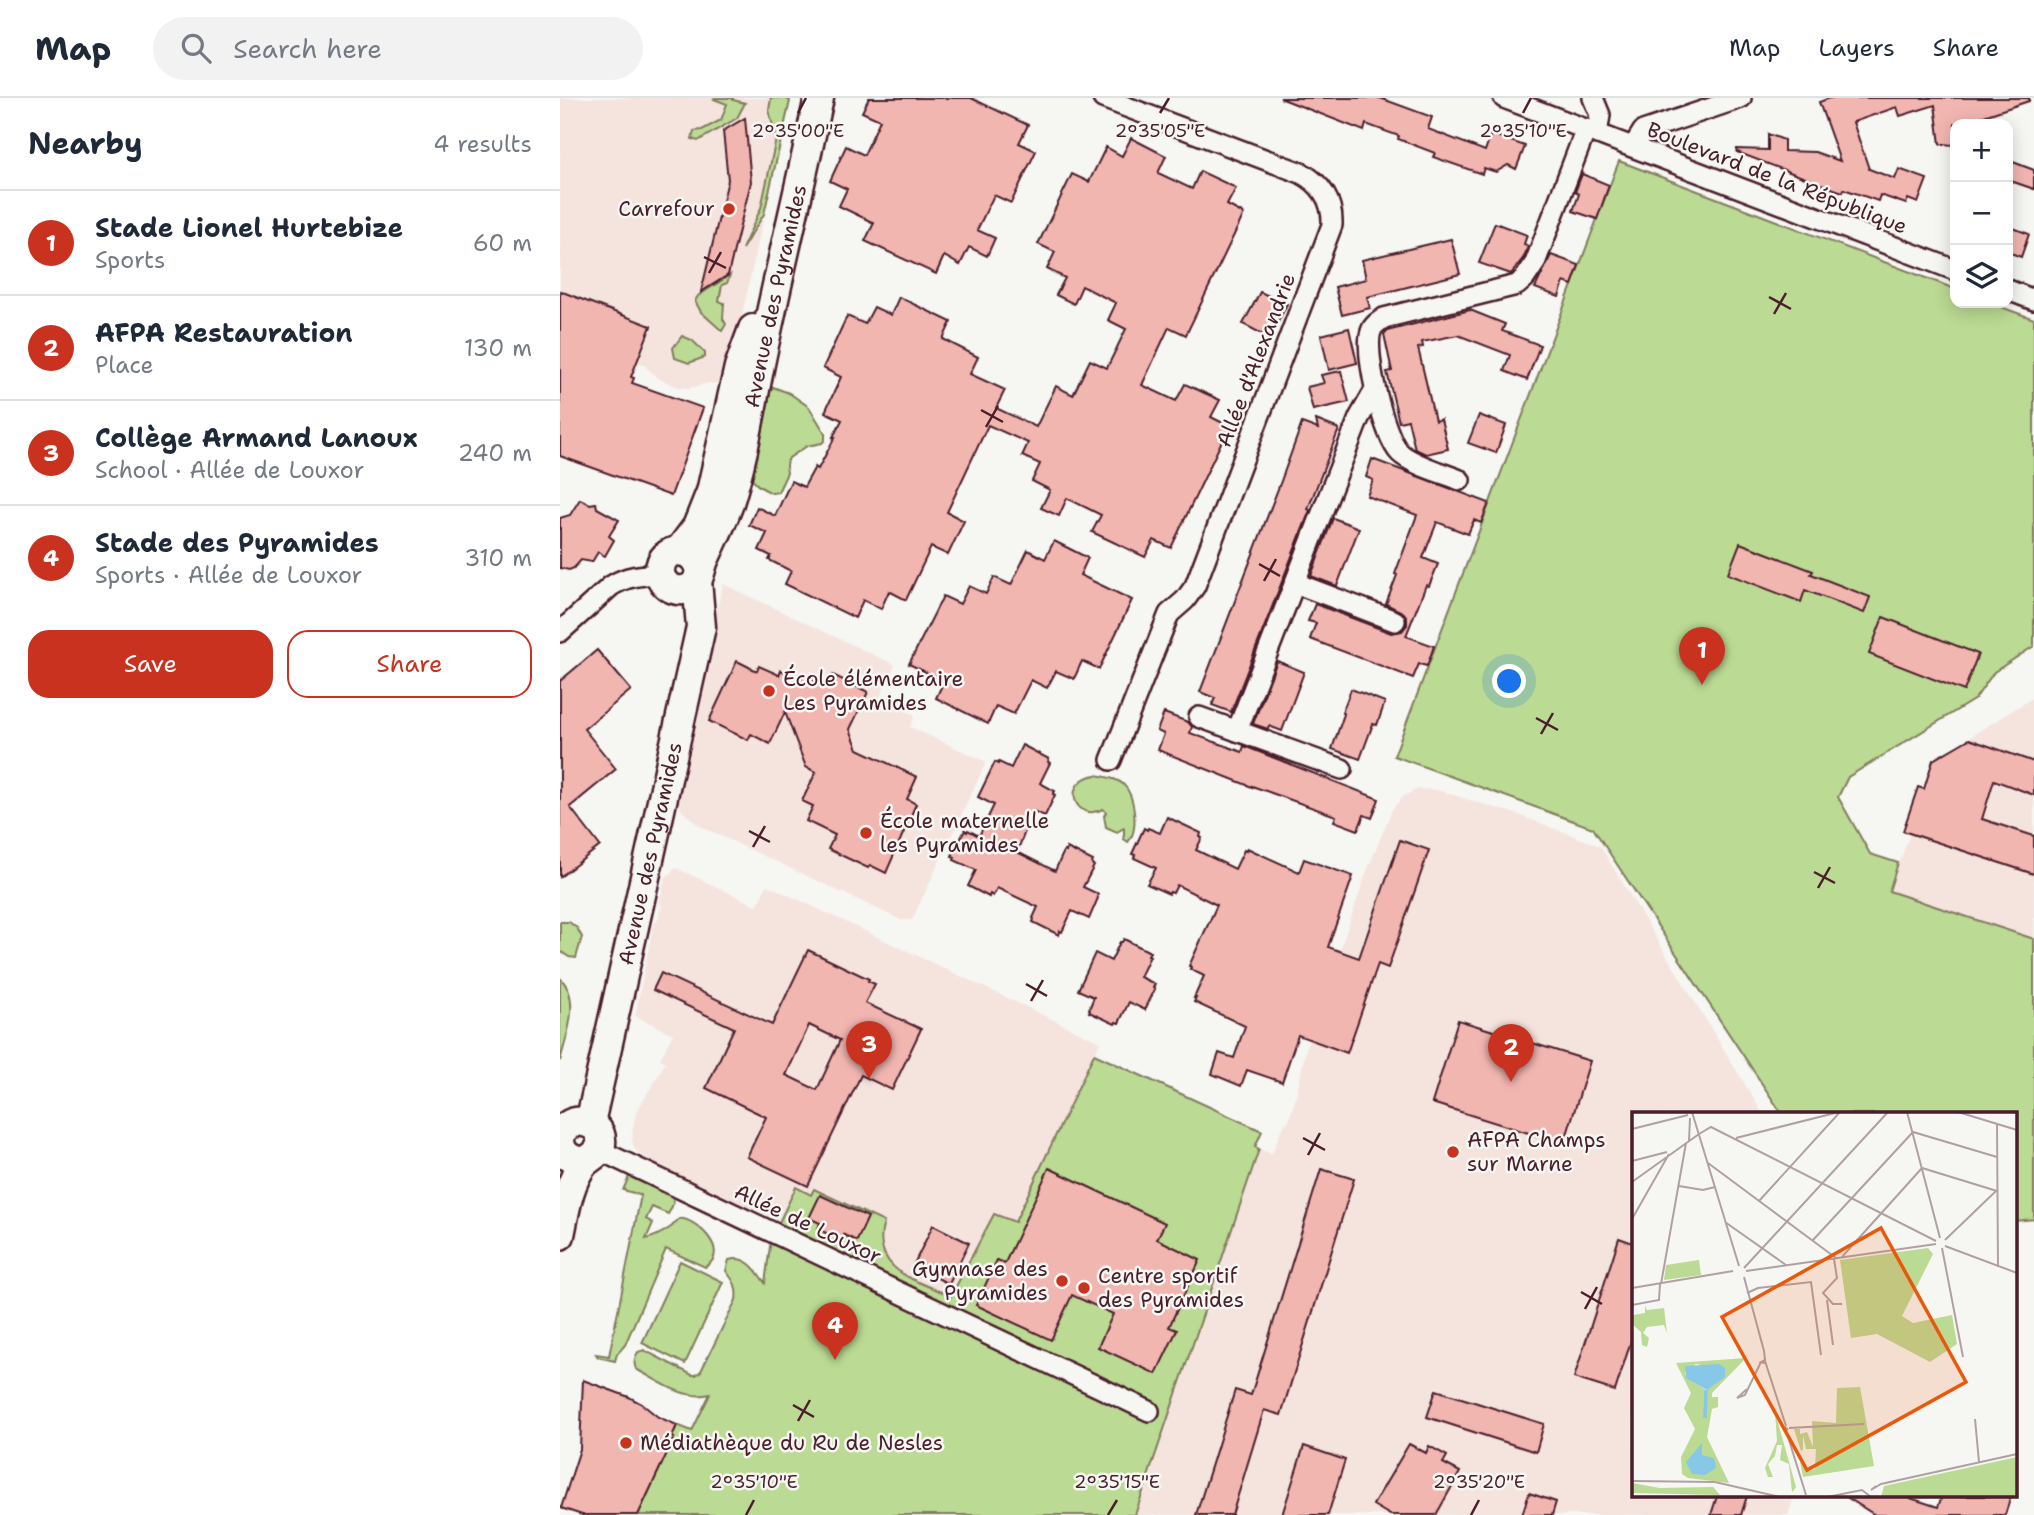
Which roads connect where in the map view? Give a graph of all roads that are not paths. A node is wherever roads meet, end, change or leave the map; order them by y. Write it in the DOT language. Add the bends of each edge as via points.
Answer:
graph roads {
  1 [pos="806,98"];
  2 [pos="820,98"];
  3 [pos="1103,98"];
  4 [pos="1504,98"];
  5 [pos="1593,98"];
  6 [pos="1741,98"];
  7 [pos="1591,131"];
  8 [pos="1633,147"];
  9 [pos="1950,268"];
  10 [pos="2013,292"];
  11 [pos="2034,300"];
  12 [pos="1375,390"];
  13 [pos="1460,480"];
  14 [pos="683,579"];
  15 [pos="1295,583"];
  16 [pos="1395,621"];
  17 [pos="560,632"];
  18 [pos="1199,717"];
  19 [pos="1237,731"];
  20 [pos="1111,760"];
  21 [pos="1342,769"];
  22 [pos="582,1122"];
  23 [pos="577,1159"];
  24 [pos="560,1235"];
  25 [pos="1149,1410"];
  1 -- 14 [label="main road, Avenue des Pyramides" via="711,492 697,527 679,551 692,555 699,565"];
  2 -- 14 [label="main road, Avenue des Pyramides" via="735,480 727,507"];
  3 -- 20 [label="street, Allée d'Alexandrie" via="1313,179 1331,206 1332,216 1199,575 1190,594 1169,614"];
  4 -- 7 [label="street, Boulevard de la République"];
  5 -- 7 [label="street" via="1600,115"];
  6 -- 8 [label="street" via="1643,131"];
  7 -- 8 [label="street, Boulevard de la République"];
  7 -- 12 [label="street" via="1525,278 1517,285 1377,323 1370,336"];
  8 -- 9 [label="street, Boulevard de la République"];
  10 -- 11 [label="street"];
  12 -- 13 [label="street" via="1388,434 1402,455"];
  12 -- 15 [label="street" via="1359,418"];
  14 -- 17 [label="street" via="630,576 619,580"];
  14 -- 22 [label="main road, Avenue des Pyramides" via="701,627"];
  15 -- 16 [label="street" via="1367,600"];
  15 -- 19 [label="street"];
  18 -- 19 [label="street"];
  19 -- 21 [label="street"];
  22 -- 23 [label="main road, Avenue des Pyramides" via="566,1127 560,1139"];
  22 -- 23 [label="main road" via="599,1132 601,1144"];
  23 -- 24 [label="main road, Avenue des Pyramides"];
  23 -- 25 [label="street, Allée de Louxor"];
}
